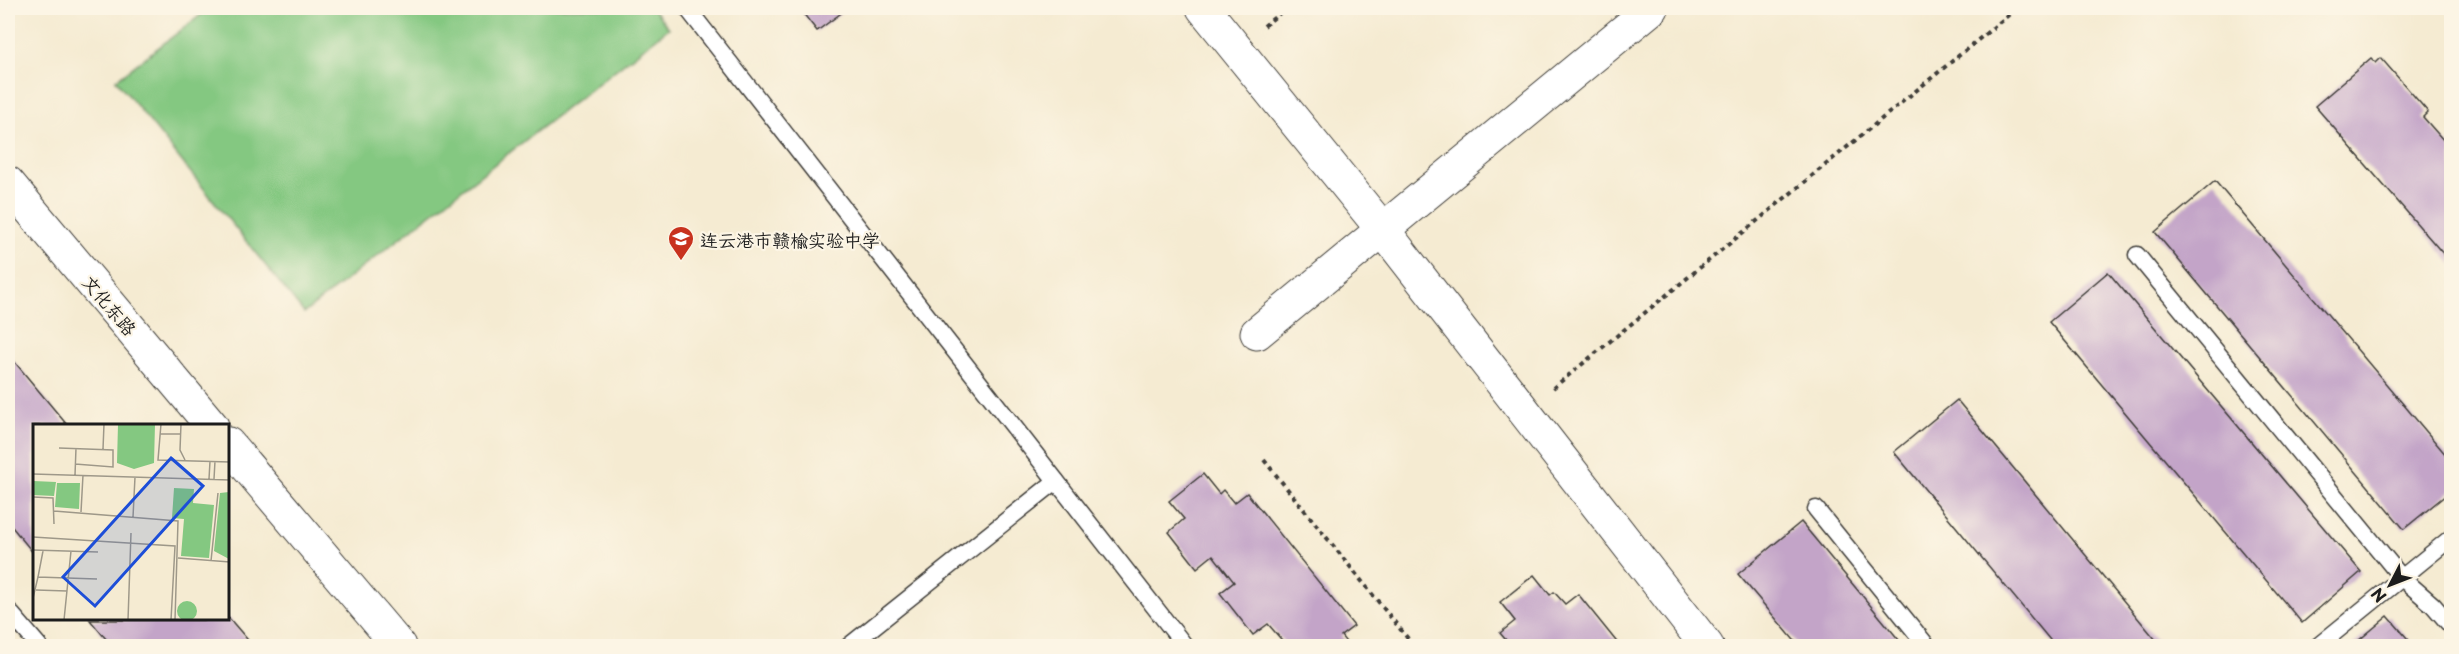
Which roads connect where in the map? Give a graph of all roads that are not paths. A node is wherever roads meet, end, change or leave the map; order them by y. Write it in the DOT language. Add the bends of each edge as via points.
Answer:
graph roads {
  1 [pos="687,8"];
  2 [pos="1203,8"];
  3 [pos="1652,8"];
  4 [pos="8,183"];
  5 [pos="1383,230"];
  6 [pos="2137,255"];
  7 [pos="1257,333"];
  8 [pos="210,424"];
  9 [pos="230,446"];
  10 [pos="1056,481"];
  11 [pos="1816,509"];
  12 [pos="2451,537"];
  13 [pos="2402,578"];
  14 [pos="8,610"];
  15 [pos="2451,627"];
  16 [pos="39,646"];
  17 [pos="399,646"];
  18 [pos="849,646"];
  19 [pos="1185,646"];
  20 [pos="1707,646"];
  21 [pos="1928,646"];
  22 [pos="2318,646"];
  1 -- 10 [label="lane"];
  2 -- 5 [label="street"];
  3 -- 5 [label="street"];
  4 -- 8 [label="street, 文化东路"];
  5 -- 7 [label="street"];
  5 -- 20 [label="street"];
  6 -- 13 [label="lane"];
  9 -- 17 [label="street"];
  10 -- 18 [label="lane"];
  10 -- 19 [label="lane"];
  11 -- 21 [label="lane"];
  12 -- 13 [label="lane"];
  13 -- 15 [label="lane"];
  13 -- 22 [label="lane"];
  14 -- 16 [label="lane"];
}
